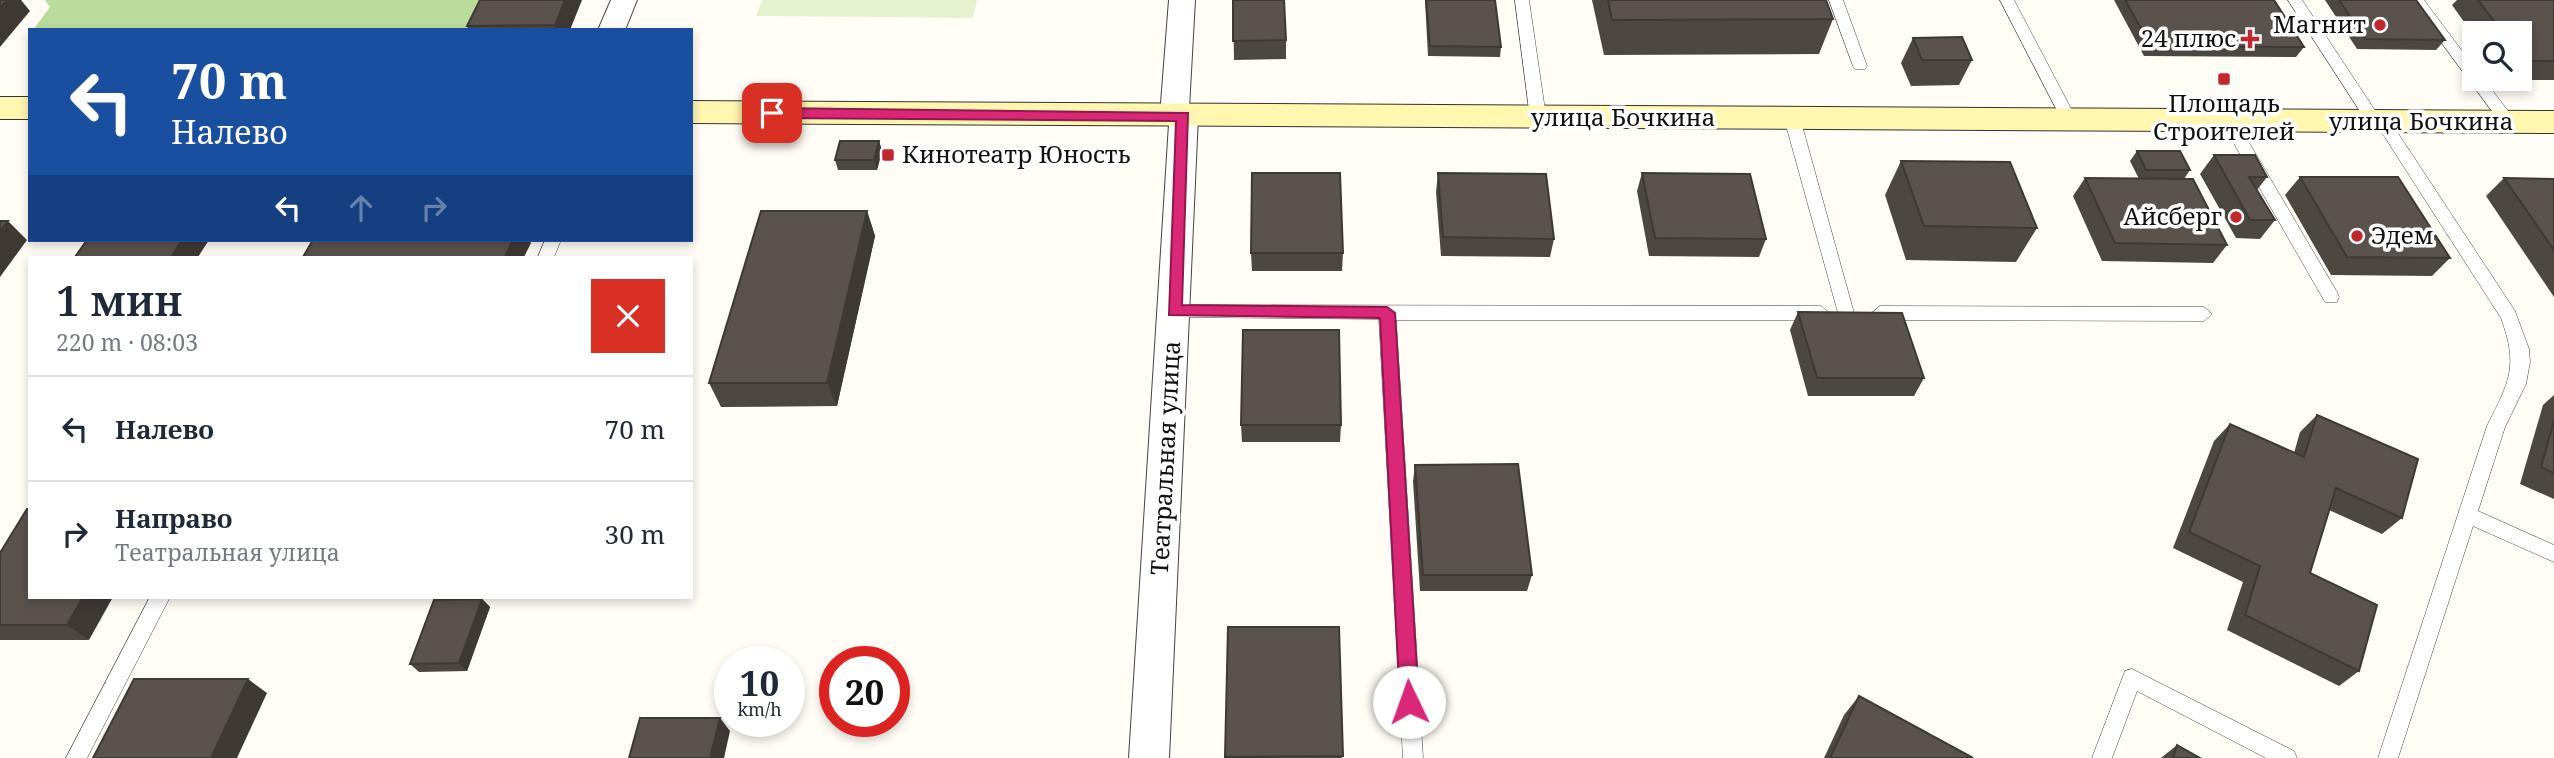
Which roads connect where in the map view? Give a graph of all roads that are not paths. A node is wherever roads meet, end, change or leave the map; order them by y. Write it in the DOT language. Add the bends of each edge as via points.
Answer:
graph roads {
  1 [pos="624,0"];
  2 [pos="1182,0"];
  3 [pos="1522,0"];
  4 [pos="1836,0"];
  5 [pos="2007,0"];
  6 [pos="2295,0"];
  7 [pos="2417,0"];
  8 [pos="612,28"];
  9 [pos="2462,61"];
  10 [pos="1860,66"];
  11 [pos="2485,91"];
  12 [pos="0,108"];
  13 [pos="28,108"];
  14 [pos="693,112"];
  15 [pos="1179,116"];
  16 [pos="1538,117"];
  17 [pos="1792,118"];
  18 [pos="2069,120"];
  19 [pos="2228,121"];
  20 [pos="2379,121"];
  21 [pos="2508,122"];
  22 [pos="2554,122"];
  23 [pos="2331,297"];
  24 [pos="1174,311"];
  25 [pos="1387,313"];
  26 [pos="1846,313"];
  27 [pos="2204,314"];
  28 [pos="2469,516"];
  29 [pos="2554,554"];
  30 [pos="159,599"];
  31 [pos="76,758"];
  32 [pos="1149,758"];
  33 [pos="1413,758"];
  34 [pos="2102,758"];
  35 [pos="2287,758"];
  36 [pos="2388,758"];
  1 -- 8 [label="street"];
  2 -- 15 [label="street, Театральная улица"];
  3 -- 16 [label="lane"];
  4 -- 10 [label="lane"];
  5 -- 18 [label="lane"];
  6 -- 20 [label="lane"];
  7 -- 9 [label="lane"];
  11 -- 21 [label="lane"];
  12 -- 13 [label="main road"];
  14 -- 15 [label="main road, улица Бочкина"];
  15 -- 16 [label="main road, улица Бочкина"];
  15 -- 24 [label="street, Театральная улица"];
  16 -- 17 [label="main road, улица Бочкина"];
  17 -- 18 [label="main road, улица Бочкина"];
  17 -- 26 [label="lane"];
  18 -- 19 [label="main road, улица Бочкина"];
  19 -- 20 [label="main road, улица Бочкина"];
  19 -- 23 [label="lane"];
  20 -- 21 [label="main road, улица Бочкина"];
  20 -- 28 [label="lane" via="2509,316 2522,349 2522,376 2496,426"];
  21 -- 22 [label="main road, улица Бочкина"];
  24 -- 25 [label="lane"];
  24 -- 32 [label="street, Театральная улица"];
  25 -- 26 [label="lane"];
  25 -- 33 [label="lane"];
  26 -- 27 [label="lane"];
  28 -- 29 [label="lane"];
  28 -- 36 [label="lane"];
  30 -- 31 [label="lane"];
  34 -- 35 [label="lane" via="2132,678"];
}
